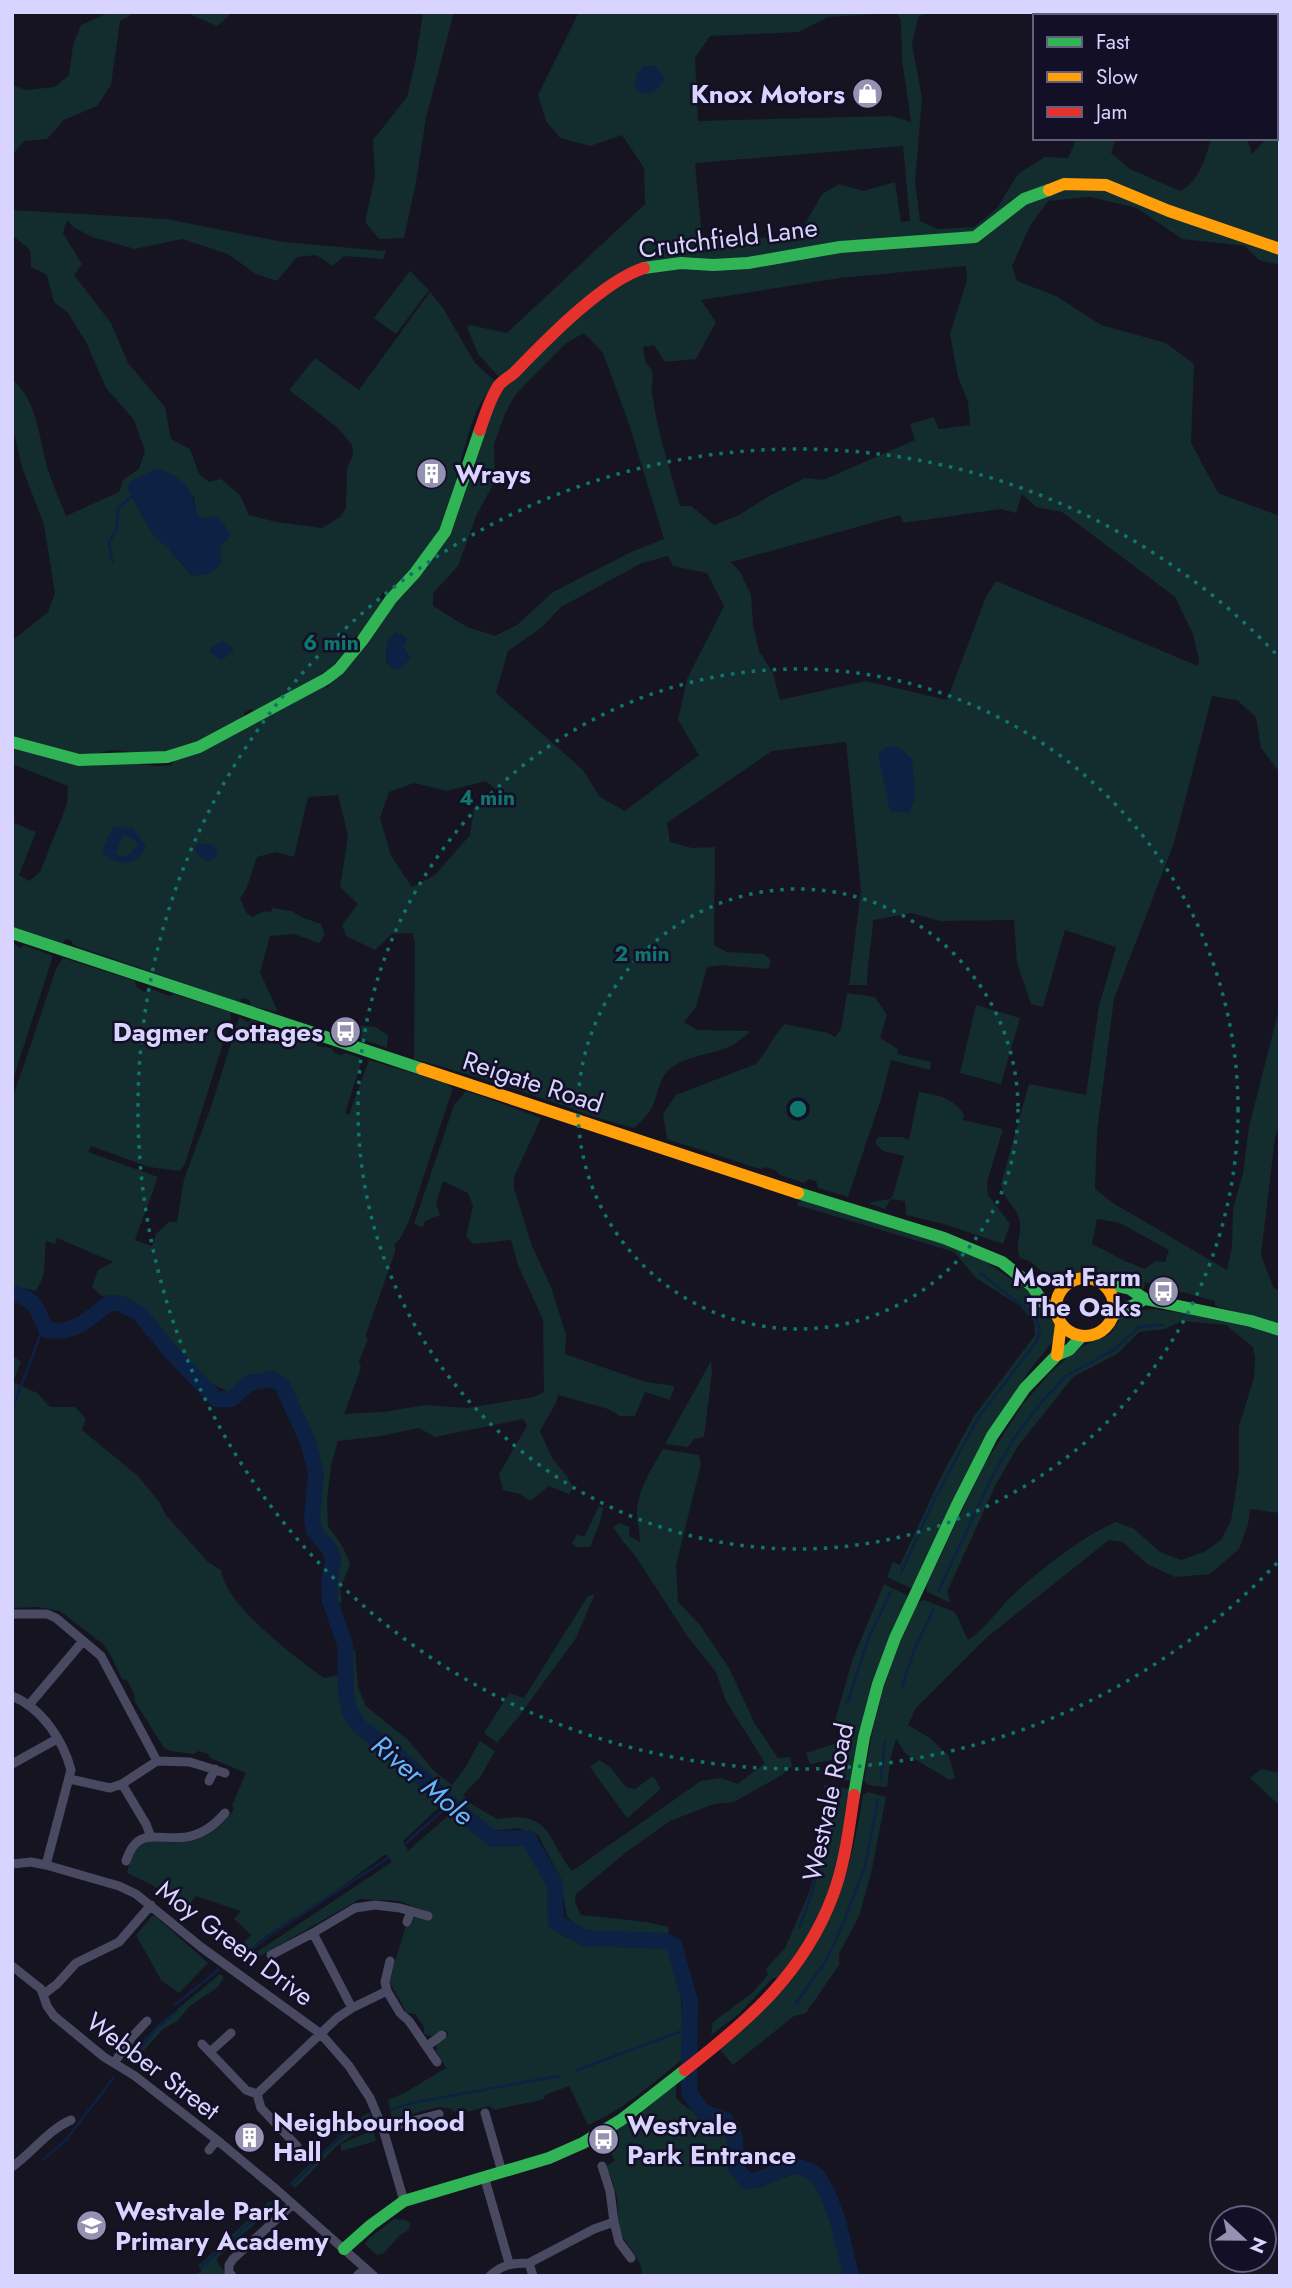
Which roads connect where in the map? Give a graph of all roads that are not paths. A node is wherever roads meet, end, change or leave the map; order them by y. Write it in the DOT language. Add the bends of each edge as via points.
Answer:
graph roads {
  1 [pos="1280,248"];
  2 [pos="12,742"];
  3 [pos="12,933"];
  4 [pos="1100,1282"];
  5 [pos="1032,1286"];
  6 [pos="1063,1287"];
  7 [pos="1145,1299"];
  8 [pos="1112,1316"];
  9 [pos="1059,1320"];
  10 [pos="1280,1329"];
  11 [pos="1082,1336"];
  12 [pos="1056,1355"];
  13 [pos="12,1614"];
  14 [pos="83,1641"];
  15 [pos="12,1696"];
  16 [pos="29,1705"];
  17 [pos="57,1739"];
  18 [pos="158,1761"];
  19 [pos="12,1764"];
  20 [pos="215,1769"];
  21 [pos="225,1773"];
  22 [pos="70,1779"];
  23 [pos="209,1781"];
  24 [pos="122,1784"];
  25 [pos="225,1813"];
  26 [pos="151,1837"];
  27 [pos="127,1861"];
  28 [pos="12,1864"];
  29 [pos="46,1865"];
  30 [pos="151,1905"];
  31 [pos="411,1911"];
  32 [pos="428,1916"];
  33 [pos="407,1922"];
  34 [pos="313,1933"];
  35 [pos="271,1955"];
  36 [pos="390,1961"];
  37 [pos="12,1966"];
  38 [pos="387,1991"];
  39 [pos="44,1994"];
  40 [pos="352,2008"];
  41 [pos="147,2021"];
  42 [pos="231,2033"];
  43 [pos="321,2034"];
  44 [pos="442,2035"];
  45 [pos="202,2044"];
  46 [pos="427,2046"];
  47 [pos="210,2052"];
  48 [pos="437,2062"];
  49 [pos="114,2063"];
  50 [pos="257,2094"];
  51 [pos="485,2113"];
  52 [pos="439,2114"];
  53 [pos="71,2120"];
  54 [pos="383,2129"];
  55 [pos="216,2140"];
  56 [pos="297,2146"];
  57 [pos="209,2150"];
  58 [pos="602,2166"];
  59 [pos="12,2167"];
  60 [pos="502,2172"];
  61 [pos="484,2176"];
  62 [pos="404,2201"];
  63 [pos="293,2204"];
  64 [pos="614,2222"];
  65 [pos="344,2249"];
  66 [pos="631,2258"];
  67 [pos="509,2263"];
  68 [pos="529,2263"];
  69 [pos="365,2268"];
  70 [pos="232,2276"];
  71 [pos="357,2276"];
  72 [pos="374,2276"];
  73 [pos="490,2276"];
  74 [pos="533,2276"];
  1 -- 2 [label="street, Crutchfield Lane" via="1107,185 1064,184 1024,199 975,237 840,247 748,263 650,266 628,274 500,383 445,532 362,641 326,679 200,747 167,757 79,760"];
  3 -- 5 [label="street, Reigate Road" via="944,1238 1002,1262"];
  4 -- 6 [label="street" via="1080,1278"];
  4 -- 7 [label="street" via="1130,1289"];
  4 -- 8 [label="street" via="1112,1297"];
  5 -- 6 [label="street"];
  5 -- 9 [label="street, Reigate Road"];
  6 -- 9 [label="street" via="1058,1296"];
  7 -- 8 [label="street"];
  7 -- 10 [label="street"];
  8 -- 11 [label="street" via="1101,1332"];
  9 -- 11 [label="street" via="1067,1330"];
  9 -- 12 [label="street"];
  11 -- 12 [label="street, Westvale Road" via="1069,1350"];
  12 -- 60 [label="street, Westvale Road" via="1025,1388 992,1436 895,1638 864,1737 833,1895 788,1977 714,2047 621,2120 549,2158"];
  13 -- 14 [label="street" via="47,1614"];
  14 -- 16 [label="street"];
  14 -- 18 [label="street" via="101,1656"];
  15 -- 16 [label="street"];
  16 -- 17 [label="street"];
  17 -- 19 [label="street"];
  17 -- 22 [label="street" via="68,1757"];
  18 -- 20 [label="street"];
  18 -- 24 [label="street"];
  20 -- 21 [label="street"];
  20 -- 23 [label="street"];
  22 -- 24 [label="street" via="110,1788"];
  22 -- 29 [label="street"];
  24 -- 26 [label="street"];
  25 -- 26 [label="street" via="193,1835"];
  26 -- 27 [label="street" via="132,1845"];
  28 -- 29 [label="street, Moy Green Drive"];
  29 -- 30 [label="street, Moy Green Drive" via="119,1886"];
  30 -- 39 [label="street" via="119,1942 76,1963"];
  30 -- 43 [label="street, Moy Green Drive"];
  31 -- 32 [label="street"];
  31 -- 33 [label="street"];
  31 -- 34 [label="street" via="374,1905 355,1908"];
  34 -- 35 [label="street"];
  34 -- 40 [label="street"];
  36 -- 38 [label="street"];
  37 -- 39 [label="street, Webber Street"];
  38 -- 40 [label="street"];
  38 -- 46 [label="street"];
  39 -- 49 [label="street, Webber Street" via="54,2016"];
  40 -- 43 [label="street"];
  41 -- 49 [label="street"];
  42 -- 47 [label="street"];
  43 -- 50 [label="street"];
  43 -- 54 [label="street, Moy Green Drive" via="360,2082"];
  44 -- 46 [label="street"];
  45 -- 47 [label="street"];
  46 -- 48 [label="street"];
  47 -- 50 [label="street" via="246,2090"];
  49 -- 55 [label="street, Webber Street"];
  50 -- 56 [label="street" via="261,2108"];
  51 -- 60 [label="street"];
  52 -- 54 [label="street"];
  53 -- 59 [label="street"];
  54 -- 62 [label="street, Moy Green Drive"];
  55 -- 57 [label="street"];
  55 -- 63 [label="street, Webber Street"];
  58 -- 64 [label="street"];
  60 -- 61 [label="street, Westvale Road"];
  61 -- 62 [label="street, Westvale Road"];
  61 -- 67 [label="street"];
  62 -- 65 [label="street, Westvale Road"];
  63 -- 65 [label="street, Webber Street"];
  63 -- 70 [label="street" via="233,2259 229,2265"];
  64 -- 66 [label="street" via="619,2242"];
  64 -- 68 [label="street"];
  65 -- 69 [label="street, Webber Street"];
  67 -- 68 [label="street"];
  67 -- 73 [label="street"];
  68 -- 74 [label="street"];
  69 -- 71 [label="street"];
  69 -- 72 [label="street, Webber Street"];
}
